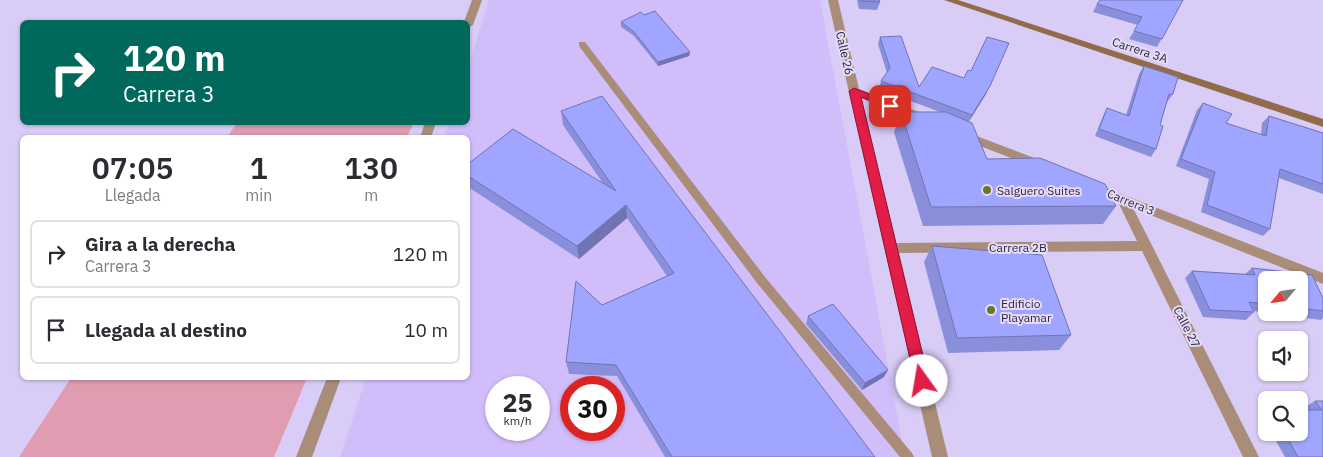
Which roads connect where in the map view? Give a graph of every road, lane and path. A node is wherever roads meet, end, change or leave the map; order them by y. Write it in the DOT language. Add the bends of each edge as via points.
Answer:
graph roads {
  1 [pos="477,0"];
  2 [pos="833,0"];
  3 [pos="949,0"];
  4 [pos="470,20"];
  5 [pos="582,44"];
  6 [pos="854,91"];
  7 [pos="1323,123"];
  8 [pos="937,124"];
  9 [pos="956,132"];
  10 [pos="1048,168"];
  11 [pos="1085,183"];
  12 [pos="1122,198"];
  13 [pos="1146,246"];
  14 [pos="891,248"];
  15 [pos="1323,279"];
  16 [pos="333,380"];
  17 [pos="304,457"];
  18 [pos="908,457"];
  19 [pos="940,457"];
  20 [pos="1251,457"];
  1 -- 4 [label="street"];
  2 -- 6 [label="street, Calle 26"];
  3 -- 7 [label="street, Carrera 3A"];
  5 -- 18 [label="lane" via="761,280"];
  6 -- 8 [label="street"];
  6 -- 14 [label="street, Calle 26"];
  9 -- 10 [label="street"];
  11 -- 12 [label="street, Carrera 3"];
  12 -- 13 [label="street, Calle 27"];
  12 -- 15 [label="street, Carrera 3"];
  13 -- 14 [label="street, Carrera 2B"];
  13 -- 20 [label="street, Calle 27"];
  14 -- 19 [label="street, Calle 26"];
  16 -- 17 [label="street"];
}
